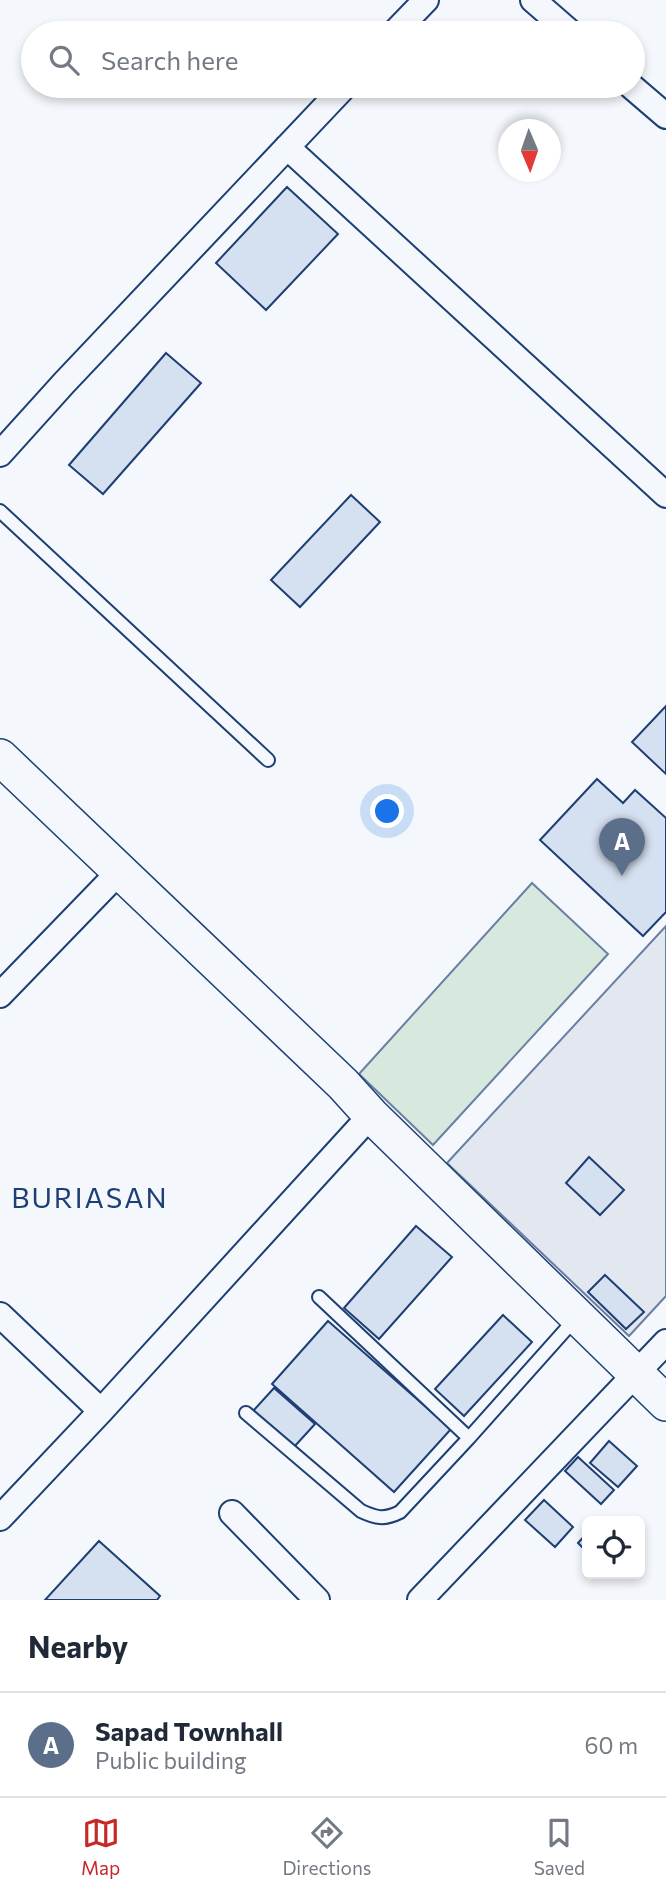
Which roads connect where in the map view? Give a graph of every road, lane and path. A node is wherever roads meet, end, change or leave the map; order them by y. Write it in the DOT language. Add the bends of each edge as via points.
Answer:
graph roads {
  1 [pos="426,0"];
  2 [pos="534,0"];
  3 [pos="406,21"];
  4 [pos="558,21"];
  5 [pos="334,98"];
  6 [pos="645,98"];
  7 [pos="666,116"];
  8 [pos="288,147"];
  9 [pos="0,454"];
  10 [pos="666,495"];
  11 [pos="0,511"];
  12 [pos="0,757"];
  13 [pos="268,760"];
  14 [pos="119,872"];
  15 [pos="0,995"];
  16 [pos="371,1115"];
  17 [pos="319,1297"];
  18 [pos="0,1315"];
  19 [pos="578,1316"];
  20 [pos="666,1342"];
  21 [pos="636,1375"];
  22 [pos="666,1402"];
  23 [pos="101,1411"];
  24 [pos="246,1413"];
  25 [pos="469,1438"];
  26 [pos="232,1513"];
  27 [pos="0,1518"];
  28 [pos="317,1600"];
  29 [pos="420,1600"];
  1 -- 3 [label="street"];
  2 -- 4 [label="street"];
  5 -- 8 [label="street"];
  6 -- 7 [label="street"];
  8 -- 9 [label="street"];
  8 -- 10 [label="street"];
  11 -- 13 [label="lane"];
  12 -- 14 [label="main road"];
  14 -- 15 [label="street"];
  14 -- 16 [label="main road"];
  16 -- 19 [label="main road"];
  16 -- 23 [label="street"];
  17 -- 25 [label="lane"];
  18 -- 23 [label="street"];
  19 -- 21 [label="main road"];
  19 -- 25 [label="lane"];
  20 -- 21 [label="street"];
  21 -- 22 [label="main road"];
  21 -- 29 [label="street"];
  23 -- 27 [label="street"];
  24 -- 25 [label="lane" via="360,1511 376,1518 400,1511"];
  26 -- 28 [label="street"];
}
